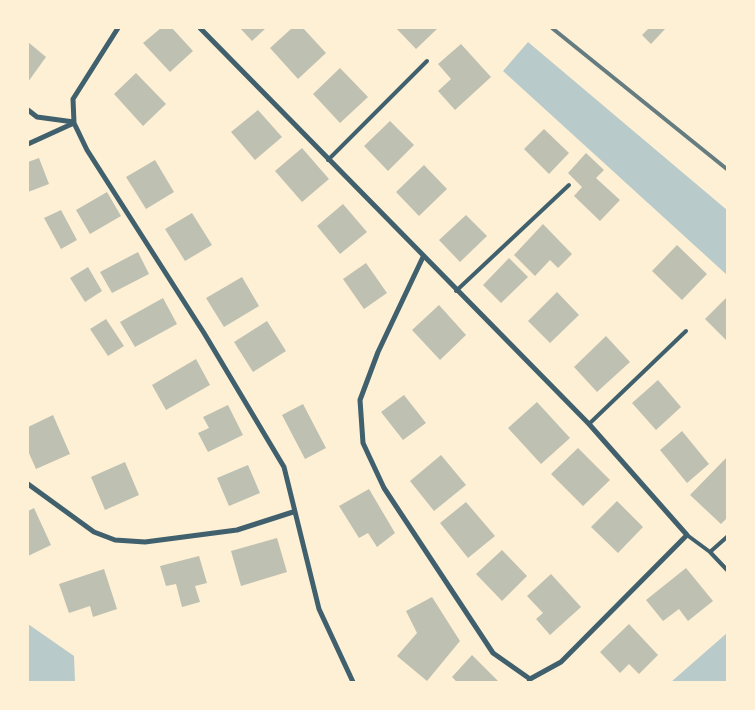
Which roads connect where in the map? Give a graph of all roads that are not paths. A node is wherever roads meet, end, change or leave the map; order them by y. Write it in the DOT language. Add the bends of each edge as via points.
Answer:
graph roads {
  1 [pos="118,28"];
  2 [pos="200,28"];
  3 [pos="427,61"];
  4 [pos="28,110"];
  5 [pos="74,122"];
  6 [pos="28,144"];
  7 [pos="328,160"];
  8 [pos="569,185"];
  9 [pos="423,256"];
  10 [pos="456,291"];
  11 [pos="686,331"];
  12 [pos="589,424"];
  13 [pos="28,484"];
  14 [pos="294,512"];
  15 [pos="687,535"];
  16 [pos="728,536"];
  17 [pos="710,552"];
  18 [pos="728,571"];
  19 [pos="529,681"];
  20 [pos="353,682"];
  1 -- 5 [label="street" via="74,99"];
  2 -- 7 [label="street"];
  3 -- 7 [label="lane"];
  4 -- 5 [label="street" via="37,117"];
  5 -- 6 [label="street"];
  5 -- 14 [label="street" via="88,150 284,467"];
  7 -- 9 [label="street"];
  8 -- 10 [label="lane"];
  9 -- 10 [label="street"];
  9 -- 19 [label="street" via="378,352 360,400 363,443 384,488 493,653"];
  10 -- 12 [label="street"];
  11 -- 12 [label="lane"];
  12 -- 15 [label="street"];
  13 -- 14 [label="street" via="94,532 115,540 145,542 237,530"];
  14 -- 20 [label="street" via="319,610"];
  15 -- 17 [label="lane"];
  15 -- 19 [label="street" via="561,662"];
  16 -- 17 [label="lane"];
  17 -- 18 [label="lane"];
}
